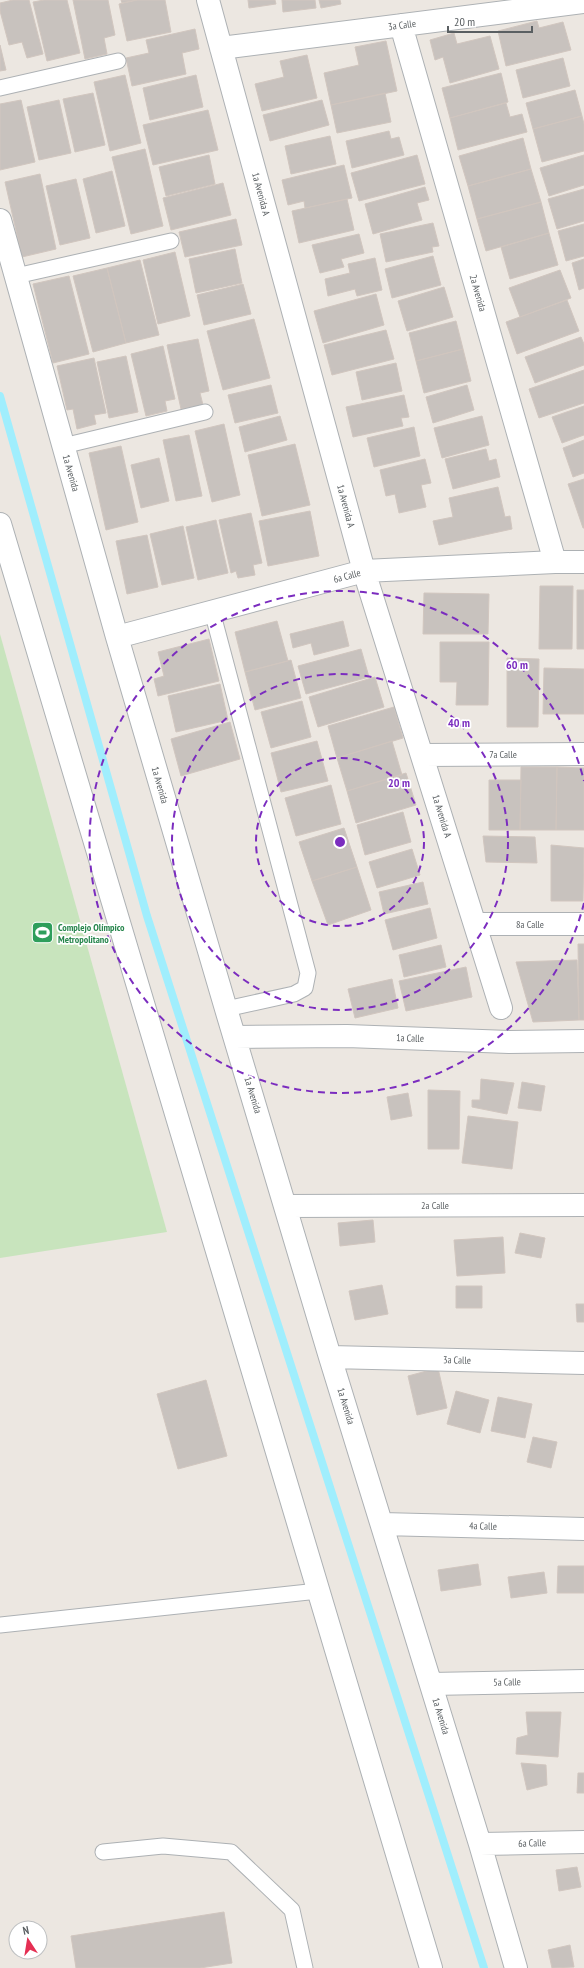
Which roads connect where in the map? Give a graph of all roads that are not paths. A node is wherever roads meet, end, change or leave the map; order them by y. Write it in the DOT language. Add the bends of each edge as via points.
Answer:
graph roads {
  1 [pos="208,0"];
  2 [pos="583,3"];
  3 [pos="401,25"];
  4 [pos="221,48"];
  5 [pos="118,61"];
  6 [pos="0,88"];
  7 [pos="0,220"];
  8 [pos="171,241"];
  9 [pos="16,276"];
  10 [pos="205,412"];
  11 [pos="63,446"];
  12 [pos="0,524"];
  13 [pos="555,562"];
  14 [pos="584,562"];
  15 [pos="364,571"];
  16 [pos="212,611"];
  17 [pos="117,637"];
  18 [pos="584,754"];
  19 [pos="423,755"];
  20 [pos="475,924"];
  21 [pos="584,924"];
  22 [pos="501,1008"];
  23 [pos="226,1009"];
  24 [pos="235,1037"];
  25 [pos="584,1041"];
  26 [pos="584,1205"];
  27 [pos="285,1206"];
  28 [pos="330,1357"];
  29 [pos="584,1363"];
  30 [pos="382,1524"];
  31 [pos="584,1529"];
  32 [pos="318,1591"];
  33 [pos="0,1625"];
  34 [pos="584,1681"];
  35 [pos="431,1684"];
  36 [pos="584,1842"];
  37 [pos="480,1844"];
  38 [pos="103,1852"];
  39 [pos="305,1968"];
  40 [pos="431,1968"];
  41 [pos="516,1968"];
  1 -- 4 [label="street, 1a Avenida A"];
  2 -- 3 [label="street, 3a Calle"];
  3 -- 4 [label="street, 3a Calle"];
  3 -- 13 [label="street, 2a Avenida"];
  4 -- 15 [label="street, 1a Avenida A"];
  5 -- 6 [label="lane"];
  7 -- 9 [label="street, 1a Avenida"];
  8 -- 9 [label="lane"];
  9 -- 11 [label="street, 1a Avenida"];
  10 -- 11 [label="lane"];
  11 -- 17 [label="street, 1a Avenida"];
  12 -- 32 [label="street"];
  13 -- 14 [label="street, 6a Calle"];
  13 -- 15 [label="street, 6a Calle"];
  15 -- 16 [label="street, 6a Calle"];
  15 -- 19 [label="street, 1a Avenida A"];
  16 -- 17 [label="street, 6a Calle"];
  16 -- 23 [label="lane" via="308,973 305,988 294,994"];
  17 -- 23 [label="street, 1a Avenida"];
  18 -- 19 [label="street, 7a Calle"];
  19 -- 20 [label="street, 1a Avenida A"];
  20 -- 21 [label="street, 8a Calle"];
  20 -- 22 [label="street, 1a Avenida A"];
  23 -- 24 [label="street, 1a Avenida"];
  24 -- 25 [label="street, 1a Calle" via="347,1036 509,1042"];
  24 -- 27 [label="street, 1a Avenida"];
  26 -- 27 [label="street, 2a Calle"];
  27 -- 28 [label="street, 1a Avenida"];
  28 -- 29 [label="street, 3a Calle"];
  28 -- 30 [label="street, 1a Avenida"];
  30 -- 31 [label="street, 4a Calle"];
  30 -- 35 [label="street, 1a Avenida"];
  32 -- 33 [label="lane"];
  32 -- 40 [label="street"];
  34 -- 35 [label="street, 5a Calle"];
  35 -- 37 [label="street, 1a Avenida"];
  36 -- 37 [label="street, 6a Calle"];
  37 -- 41 [label="street, 1a Avenida"];
  38 -- 39 [label="lane" via="163,1846 231,1852 292,1910"];
}
